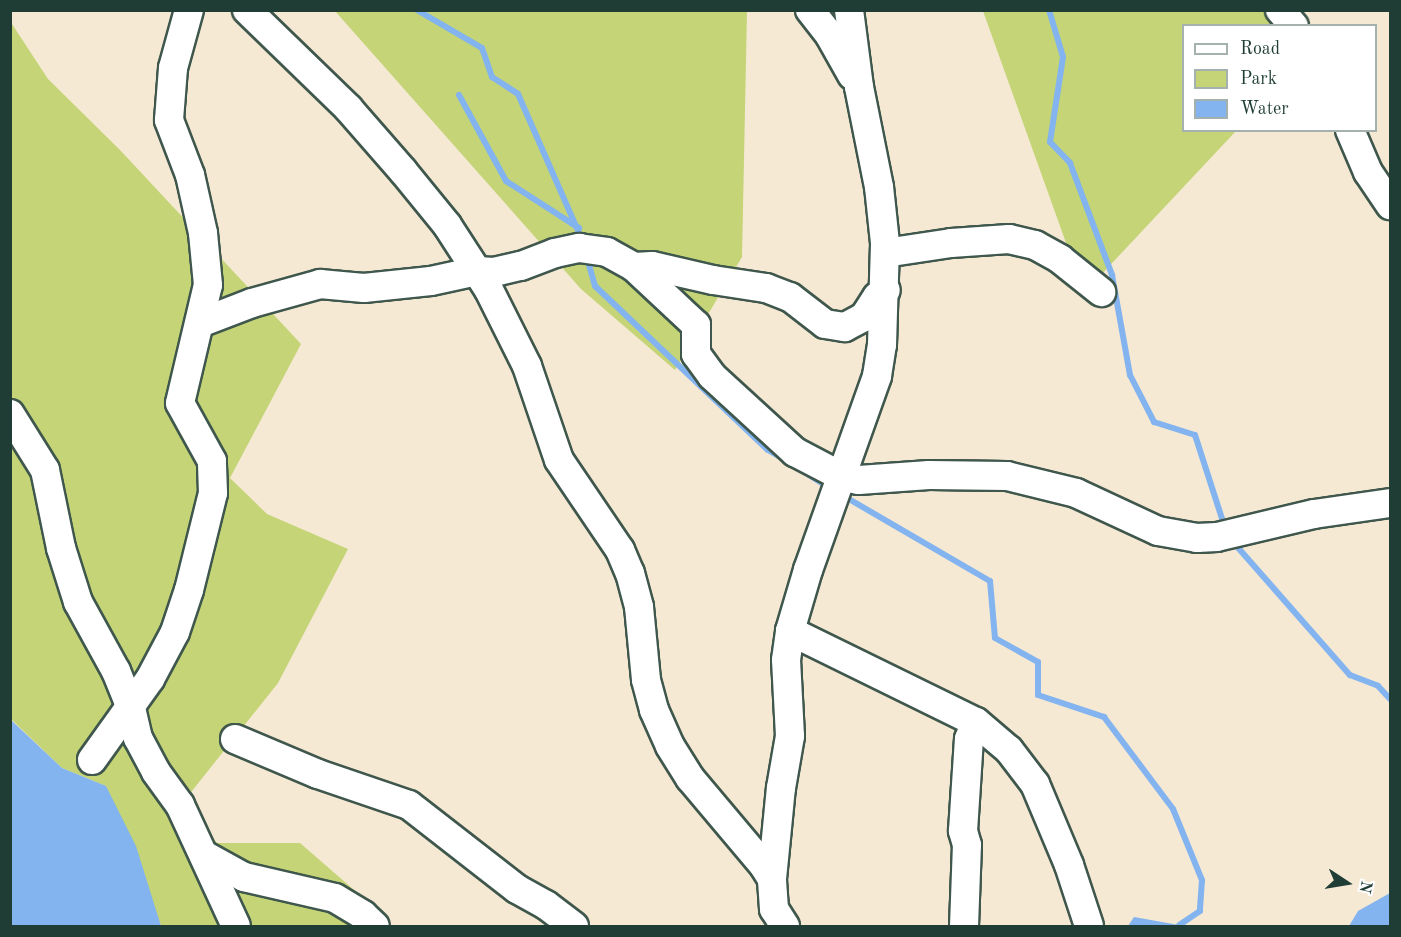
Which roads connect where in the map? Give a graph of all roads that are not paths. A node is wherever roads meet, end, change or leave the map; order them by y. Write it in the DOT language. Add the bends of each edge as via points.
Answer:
graph roads {
  1 [pos="189,10"];
  2 [pos="248,10"];
  3 [pos="810,10"];
  4 [pos="849,10"];
  5 [pos="1280,10"];
  6 [pos="1292,24"];
  7 [pos="859,87"];
  8 [pos="1351,132"];
  9 [pos="1390,205"];
  10 [pos="885,253"];
  11 [pos="634,267"];
  12 [pos="477,271"];
  13 [pos="886,290"];
  14 [pos="1101,292"];
  15 [pos="200,323"];
  16 [pos="10,414"];
  17 [pos="841,476"];
  18 [pos="1390,503"];
  19 [pos="790,631"];
  20 [pos="131,708"];
  21 [pos="976,722"];
  22 [pos="235,739"];
  23 [pos="92,760"];
  24 [pos="204,855"];
  25 [pos="771,879"];
  26 [pos="778,921"];
  27 [pos="236,927"];
  28 [pos="375,927"];
  29 [pos="574,927"];
  30 [pos="964,927"];
  31 [pos="1089,927"];
  1 -- 15 [label="street" via="173,68 169,120 190,175 203,233 208,285"];
  2 -- 12 [label="street" via="348,108 447,225"];
  3 -- 7 [label="street"];
  4 -- 7 [label="street"];
  5 -- 6 [label="street"];
  7 -- 10 [label="street" via="879,187"];
  8 -- 9 [label="street" via="1368,172"];
  10 -- 13 [label="street"];
  10 -- 14 [label="street" via="1009,239 1035,245 1060,259"];
  11 -- 12 [label="street" via="607,252 579,248 521,266"];
  11 -- 13 [label="street" via="652,266 766,288 790,297 825,324 845,327 864,317"];
  11 -- 17 [label="street" via="696,325 696,354 712,376 795,452"];
  12 -- 15 [label="street" via="431,281 363,288 320,284"];
  12 -- 25 [label="street" via="527,366 559,460 620,550 630,573 639,607 646,680 670,746 690,778"];
  13 -- 17 [label="street" via="877,376"];
  15 -- 20 [label="street" via="180,403 212,461 213,493 175,632"];
  16 -- 20 [label="street" via="45,470 61,548 78,602 101,639"];
  17 -- 18 [label="street" via="859,480 929,475 1007,476 1076,493 1158,531 1197,538"];
  17 -- 19 [label="street"];
  19 -- 21 [label="street"];
  19 -- 25 [label="street" via="786,660 790,736"];
  20 -- 23 [label="street"];
  20 -- 24 [label="street" via="138,738 180,805"];
  21 -- 30 [label="street" via="969,739 963,831 967,845"];
  21 -- 31 [label="street" via="1009,750 1035,784 1069,865"];
  22 -- 29 [label="street" via="318,774 409,805 517,889"];
  24 -- 27 [label="street"];
  24 -- 28 [label="street" via="244,878 334,898"];
  25 -- 26 [label="street"];
}
